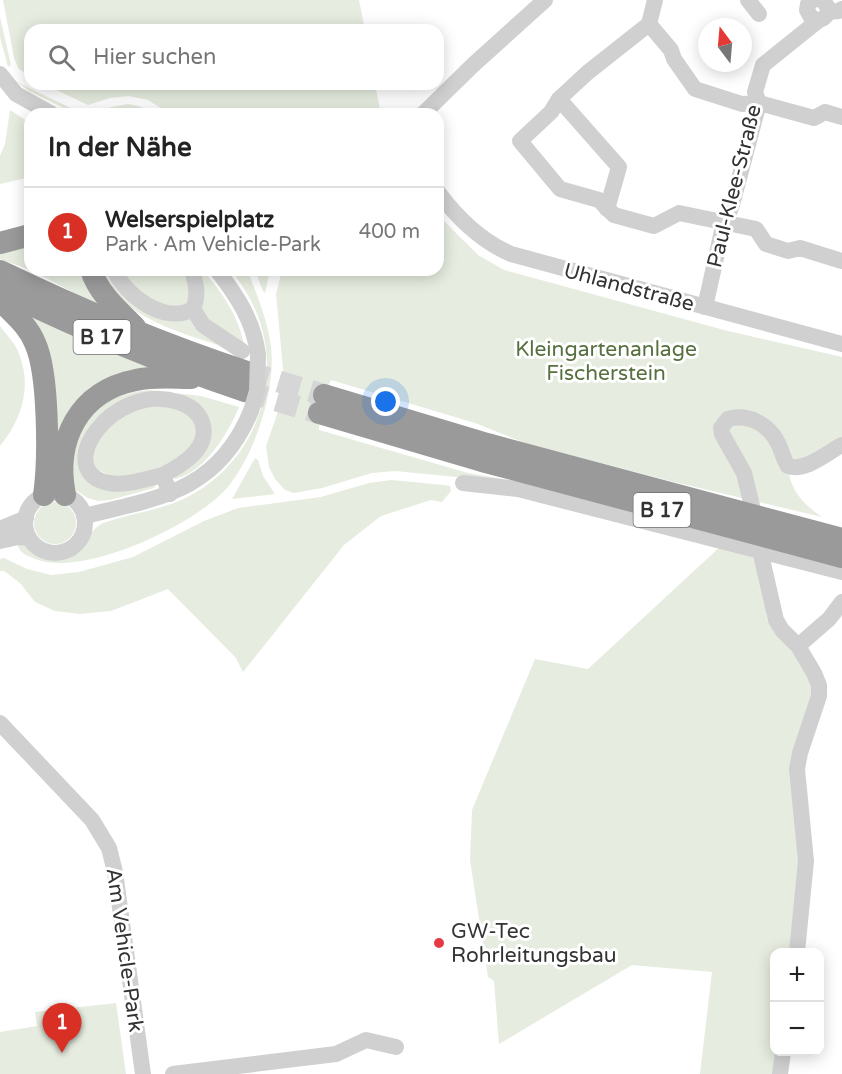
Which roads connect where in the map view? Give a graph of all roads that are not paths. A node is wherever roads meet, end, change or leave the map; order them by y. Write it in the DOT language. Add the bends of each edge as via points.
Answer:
graph roads {
  1 [pos="545,0"];
  2 [pos="655,0"];
  3 [pos="748,0"];
  4 [pos="813,0"];
  5 [pos="828,10"];
  6 [pos="759,15"];
  7 [pos="649,24"];
  8 [pos="0,74"];
  9 [pos="560,99"];
  10 [pos="759,103"];
  11 [pos="41,108"];
  12 [pos="429,108"];
  13 [pos="842,117"];
  14 [pos="444,199"];
  15 [pos="608,209"];
  16 [pos="724,223"];
  17 [pos="24,237"];
  18 [pos="0,243"];
  19 [pos="842,261"];
  20 [pos="0,272"];
  21 [pos="94,276"];
  22 [pos="118,276"];
  23 [pos="194,276"];
  24 [pos="222,276"];
  25 [pos="0,290"];
  26 [pos="0,300"];
  27 [pos="705,307"];
  28 [pos="193,309"];
  29 [pos="145,336"];
  30 [pos="842,344"];
  31 [pos="248,376"];
  32 [pos="208,379"];
  33 [pos="842,445"];
  34 [pos="163,475"];
  35 [pos="463,483"];
  36 [pos="170,494"];
  37 [pos="54,495"];
  38 [pos="752,506"];
  39 [pos="84,516"];
  40 [pos="26,518"];
  41 [pos="0,529"];
  42 [pos="29,538"];
  43 [pos="842,539"];
  44 [pos="0,541"];
  45 [pos="842,557"];
  46 [pos="762,559"];
  47 [pos="842,572"];
  48 [pos="842,602"];
  49 [pos="798,646"];
  50 [pos="0,723"];
  51 [pos="797,948"];
  52 [pos="396,1047"];
  53 [pos="782,1056"];
  54 [pos="143,1074"];
  55 [pos="173,1074"];
  56 [pos="780,1074"];
  1 -- 12 [label="street"];
  2 -- 7 [label="street"];
  3 -- 6 [label="street"];
  4 -- 5 [label="street" via="807,7 812,19"];
  5 -- 10 [label="street, Paul-Klee-Straße" via="763,65 755,92"];
  7 -- 9 [label="street"];
  7 -- 10 [label="street" via="695,89 742,104"];
  8 -- 11 [label="street" via="16,94"];
  9 -- 15 [label="street" via="619,167"];
  9 -- 15 [label="street" via="520,141 560,189 599,200"];
  10 -- 13 [label="street" via="814,118 825,112"];
  10 -- 16 [label="street, Paul-Klee-Straße"];
  14 -- 27 [label="street, Uhlandstraße" via="460,219 495,247"];
  15 -- 16 [label="street" via="614,215 654,226 679,213"];
  16 -- 19 [label="street" via="756,229 766,244 788,251 800,248"];
  16 -- 27 [label="street, Paul-Klee-Straße"];
  17 -- 18 [label="highway"];
  20 -- 29 [label="highway, B 17"];
  21 -- 29 [label="highway" via="110,303"];
  22 -- 28 [label="street" via="151,307 171,313"];
  23 -- 28 [label="street" via="197,288"];
  24 -- 31 [label="street" via="235,293 256,340"];
  25 -- 32 [label="highway, B 17" via="138,353"];
  26 -- 37 [label="highway" via="30,332 42,363 46,454"];
  27 -- 30 [label="street, Uhlandstraße"];
  28 -- 31 [label="street"];
  29 -- 31 [label="highway, B 17"];
  31 -- 32 [label="highway, B 17"];
  31 -- 36 [label="street" via="238,439 198,481"];
  32 -- 37 [label="highway" via="138,379 112,388 90,402 64,444"];
  33 -- 38 [label="street" via="795,468 788,466 765,427 744,417 728,419 721,428 722,434 744,473"];
  34 -- 34 [label="street" via="188,459 203,438 200,417 183,403 152,399 129,405 109,416 95,431 86,461 100,481 123,483"];
  34 -- 36 [label="street"];
  35 -- 47 [label="street" via="518,489"];
  36 -- 39 [label="street"];
  37 -- 39 [label="street" via="79,505"];
  37 -- 40 [label="street" via="33,503"];
  39 -- 42 [label="street" via="81,538 67,550 48,552"];
  40 -- 41 [label="street"];
  40 -- 42 [label="street"];
  42 -- 44 [label="street"];
  43 -- 45 [label="highway, B 17" via="322,404 482,461"];
  46 -- 49 [label="street" via="776,620"];
  48 -- 49 [label="street"];
  49 -- 51 [label="street" via="814,673 819,696 797,769 806,861"];
  50 -- 54 [label="street, Am Vehicle-Park" via="92,820 109,848"];
  52 -- 55 [label="street" via="366,1040 336,1054"];
  53 -- 56 [label="street"];
}
